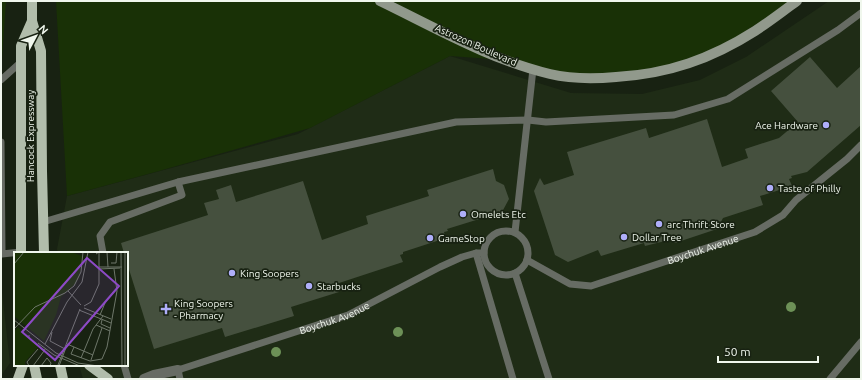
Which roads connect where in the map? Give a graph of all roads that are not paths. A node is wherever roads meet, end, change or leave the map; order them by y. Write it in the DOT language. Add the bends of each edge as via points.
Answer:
graph roads {
  1 [pos="32,1"];
  2 [pos="380,1"];
  3 [pos="797,1"];
  4 [pos="861,13"];
  5 [pos="32,20"];
  6 [pos="21,62"];
  7 [pos="533,69"];
  8 [pos="1,80"];
  9 [pos="528,120"];
  10 [pos="1,142"];
  11 [pos="860,148"];
  12 [pos="178,182"];
  13 [pos="1,202"];
  14 [pos="1,221"];
  15 [pos="43,222"];
  16 [pos="515,232"];
  17 [pos="21,252"];
  18 [pos="44,252"];
  19 [pos="103,252"];
  20 [pos="14,253"];
  21 [pos="476,253"];
  22 [pos="484,253"];
  23 [pos="1,254"];
  24 [pos="527,260"];
  25 [pos="515,273"];
  26 [pos="861,342"];
  27 [pos="23,366"];
  28 [pos="34,366"];
  29 [pos="60,366"];
  30 [pos="90,366"];
  31 [pos="124,366"];
  32 [pos="179,374"];
  33 [pos="18,379"];
  34 [pos="37,379"];
  35 [pos="63,379"];
  36 [pos="108,379"];
  37 [pos="128,379"];
  38 [pos="144,379"];
  39 [pos="170,379"];
  40 [pos="513,379"];
  41 [pos="549,379"];
  42 [pos="830,379"];
  1 -- 5 [label="main road, Hancock Expressway"];
  2 -- 7 [label="main road, Astrozon Boulevard" via="504,60"];
  3 -- 7 [label="main road, Astrozon Boulevard" via="731,45 682,66 635,76 602,78 551,74"];
  4 -- 9 [label="lane" via="728,99 674,116 546,122"];
  5 -- 6 [label="main road, Hancock Expressway" via="21,46"];
  5 -- 15 [label="main road, Hancock Expressway" via="41,51"];
  6 -- 8 [label="lane"];
  6 -- 17 [label="main road, Hancock Expressway"];
  7 -- 9 [label="lane"];
  9 -- 12 [label="lane" via="456,122"];
  9 -- 16 [label="lane"];
  10 -- 13 [label="lane"];
  11 -- 24 [label="lane, Boychuk Avenue" via="796,200 783,214 755,232 591,286 570,284"];
  12 -- 15 [label="lane"];
  12 -- 19 [label="lane" via="182,195 110,222 100,236"];
  13 -- 14 [label="lane"];
  14 -- 23 [label="lane"];
  15 -- 18 [label="main road, Hancock Expressway"];
  16 -- 22 [label="lane" via="497,233 486,244"];
  16 -- 24 [label="lane" via="527,245"];
  20 -- 23 [label="lane"];
  21 -- 22 [label="lane, Boychuk Avenue"];
  21 -- 32 [label="lane, Boychuk Avenue" via="440,267 348,315"];
  21 -- 40 [label="lane"];
  22 -- 25 [label="lane" via="492,270 500,274"];
  24 -- 25 [label="lane"];
  25 -- 41 [label="lane"];
  26 -- 42 [label="lane"];
  27 -- 33 [label="main road"];
  28 -- 34 [label="main road"];
  29 -- 35 [label="main road"];
  30 -- 36 [label="main road"];
  31 -- 37 [label="lane"];
  32 -- 38 [label="street, Boychuk Avenue" via="154,374"];
  32 -- 39 [label="street"];
}
